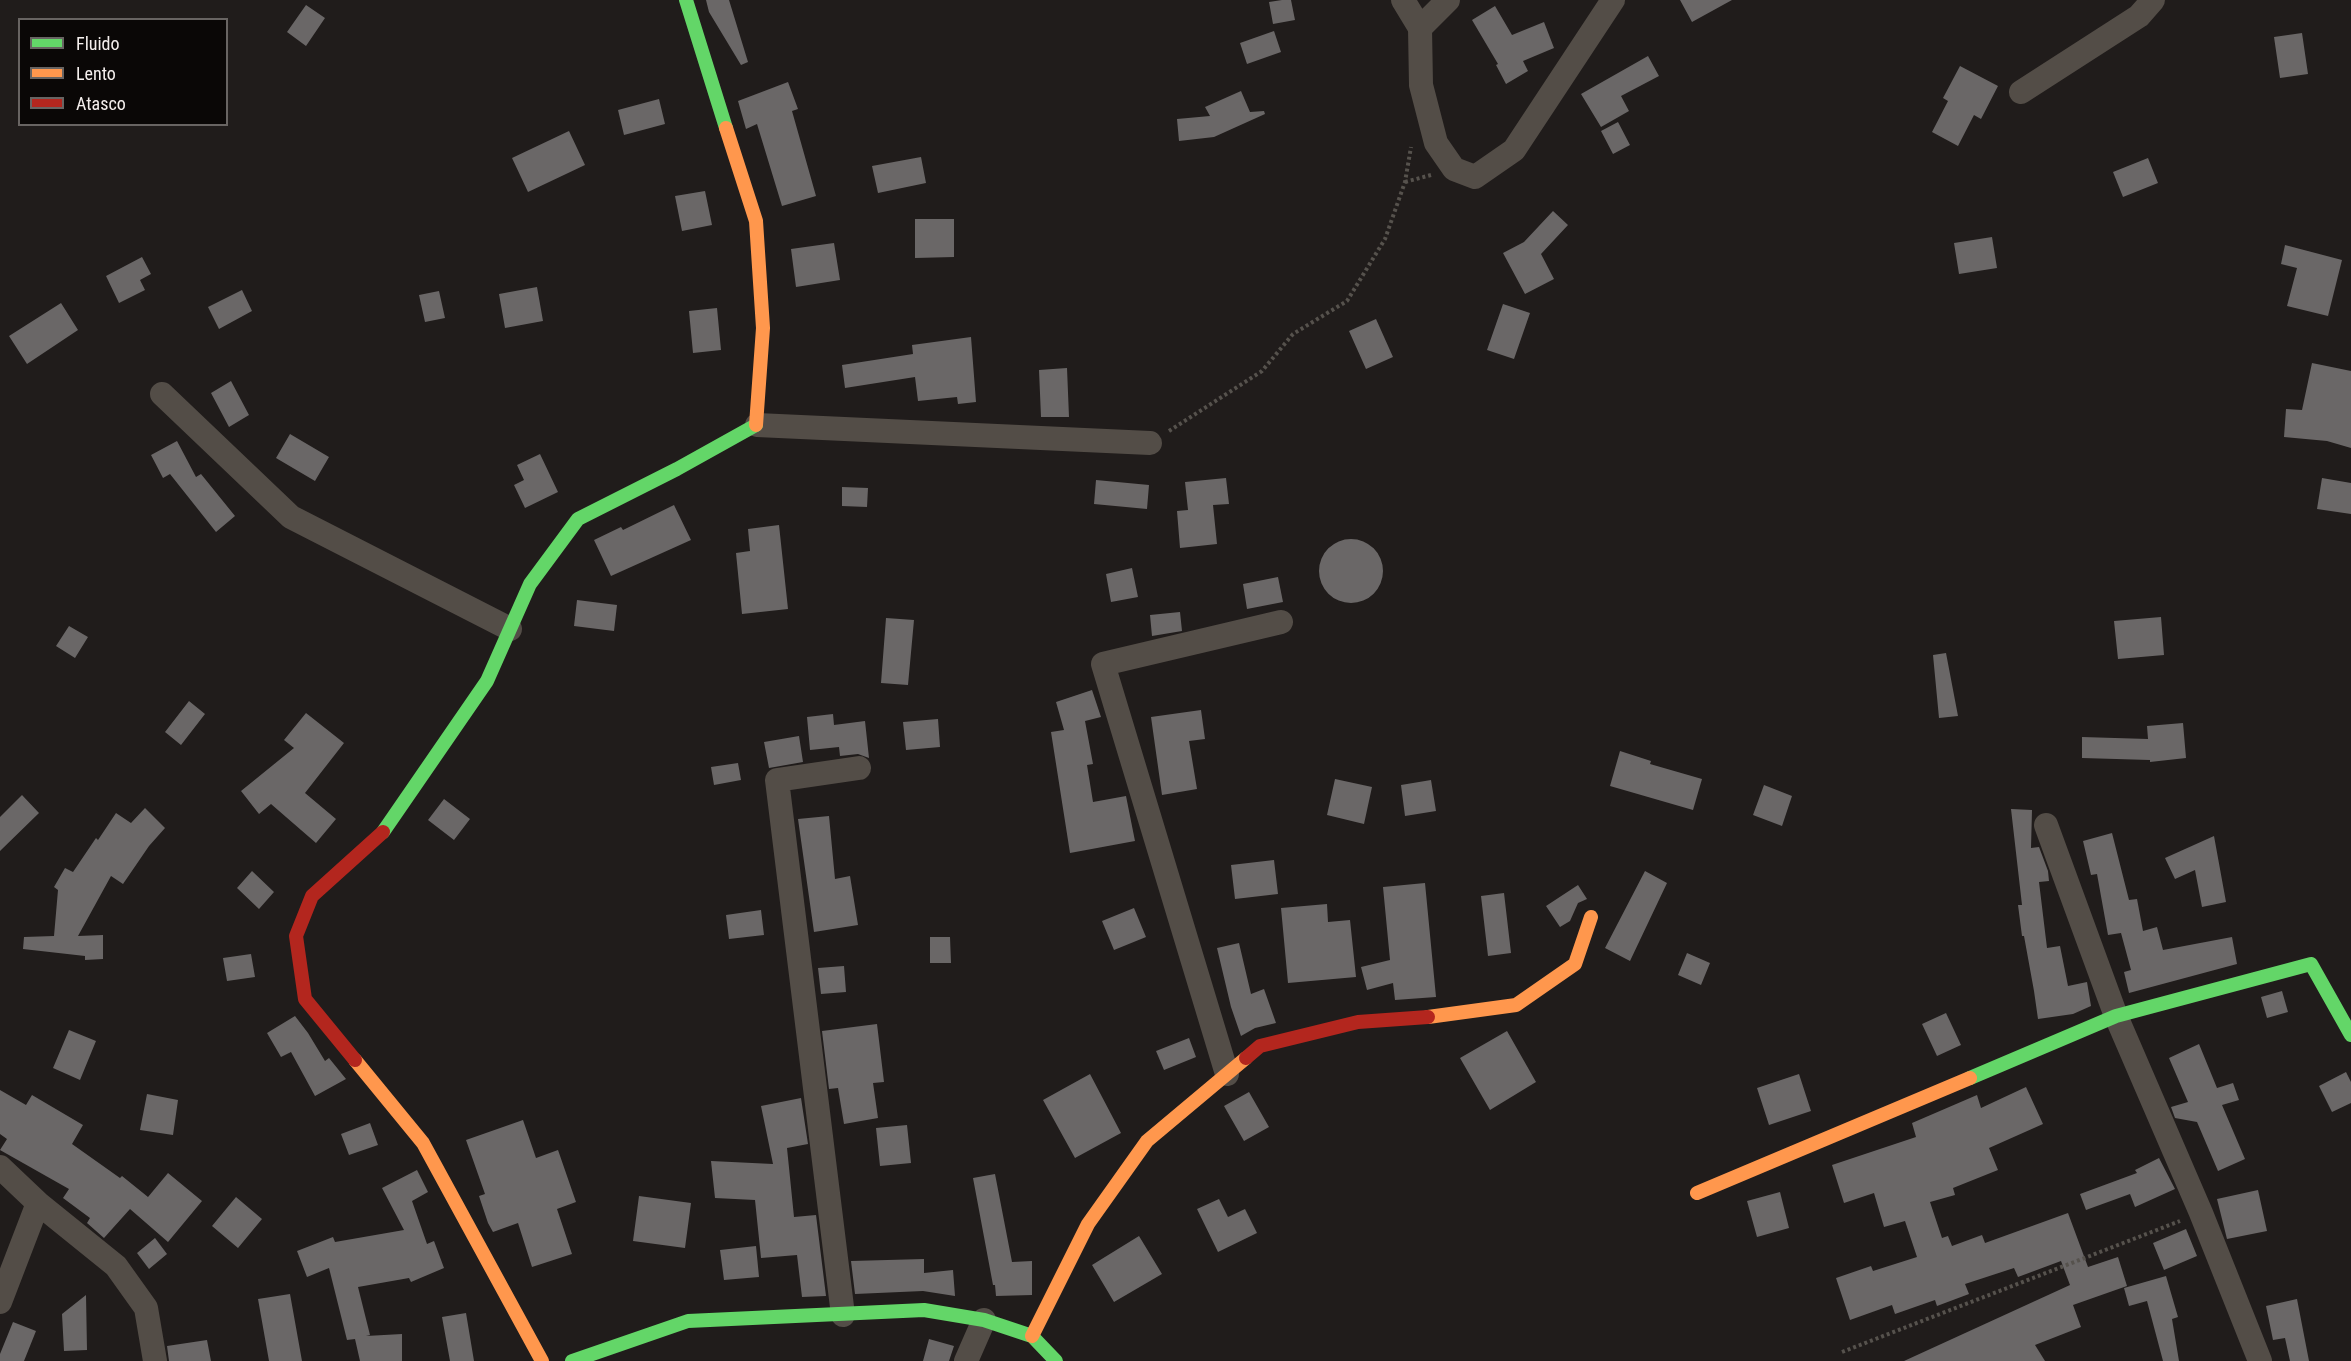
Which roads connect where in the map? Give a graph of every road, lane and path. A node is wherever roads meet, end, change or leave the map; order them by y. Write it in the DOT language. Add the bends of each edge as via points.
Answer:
graph roads {
  1 [pos="686,0"];
  2 [pos="1403,0"];
  3 [pos="1448,0"];
  4 [pos="1613,0"];
  5 [pos="2153,0"];
  6 [pos="1420,28"];
  7 [pos="2021,92"];
  8 [pos="1412,139"];
  9 [pos="162,394"];
  10 [pos="757,425"];
  11 [pos="1150,443"];
  12 [pos="1281,622"];
  13 [pos="510,629"];
  14 [pos="859,768"];
  15 [pos="2046,825"];
  16 [pos="1591,916"];
  17 [pos="2116,1016"];
  18 [pos="2351,1035"];
  19 [pos="1227,1074"];
  20 [pos="0,1167"];
  21 [pos="1697,1193"];
  22 [pos="38,1203"];
  23 [pos="2201,1213"];
  24 [pos="0,1302"];
  25 [pos="843,1315"];
  26 [pos="984,1320"];
  27 [pos="1032,1336"];
  28 [pos="1842,1352"];
  29 [pos="155,1361"];
  30 [pos="542,1361"];
  31 [pos="572,1361"];
  32 [pos="966,1361"];
  33 [pos="1056,1361"];
  34 [pos="2260,1361"];
  1 -- 10 [label="street" via="756,222 763,328"];
  2 -- 6 [label="street"];
  3 -- 6 [label="street"];
  4 -- 6 [label="street" via="1514,150 1475,177 1454,169 1436,143 1421,85"];
  5 -- 7 [label="street" via="2139,16"];
  8 -- 11 [label="path" via="1405,182 1385,239 1347,301 1293,334 1262,371"];
  9 -- 13 [label="street" via="291,517"];
  10 -- 11 [label="street"];
  10 -- 13 [label="street" via="578,519 530,584"];
  12 -- 19 [label="street" via="1103,664"];
  13 -- 30 [label="street" via="488,681 386,830 312,896 296,936 305,999 423,1143"];
  14 -- 25 [label="street" via="777,780"];
  15 -- 17 [label="street"];
  16 -- 19 [label="street" via="1575,964 1516,1005 1358,1022 1260,1046"];
  17 -- 18 [label="street" via="2311,964"];
  17 -- 21 [label="street"];
  17 -- 23 [label="street"];
  19 -- 27 [label="street" via="1147,1142 1088,1224"];
  20 -- 22 [label="street"];
  22 -- 24 [label="street"];
  22 -- 29 [label="street" via="116,1266 146,1308"];
  23 -- 28 [label="path"];
  23 -- 34 [label="street"];
  25 -- 26 [label="street" via="924,1310"];
  25 -- 31 [label="street" via="688,1322"];
  26 -- 27 [label="street"];
  26 -- 32 [label="street"];
  27 -- 33 [label="street"];
}
